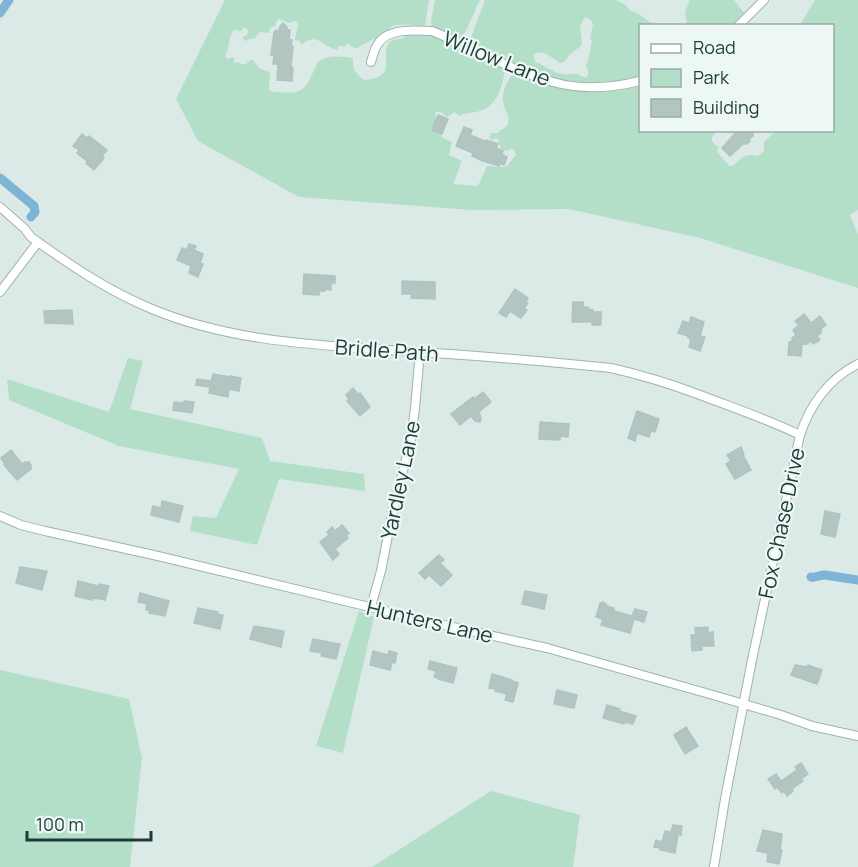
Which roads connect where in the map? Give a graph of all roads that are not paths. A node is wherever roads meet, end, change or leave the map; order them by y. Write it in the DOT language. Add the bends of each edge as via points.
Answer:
graph roads {
  1 [pos="764,0"];
  2 [pos="740,24"];
  3 [pos="371,62"];
  4 [pos="639,81"];
  5 [pos="0,207"];
  6 [pos="38,242"];
  7 [pos="0,291"];
  8 [pos="420,352"];
  9 [pos="858,364"];
  10 [pos="800,435"];
  11 [pos="0,516"];
  12 [pos="371,607"];
  13 [pos="744,704"];
  14 [pos="858,736"];
  15 [pos="714,867"];
  1 -- 2 [label="street"];
  3 -- 4 [label="street, Willow Lane" via="378,42 389,34 419,30 440,34 553,82 608,87"];
  5 -- 6 [label="street, Bridle Path"];
  6 -- 7 [label="street"];
  6 -- 8 [label="street, Bridle Path" via="109,289 185,320 262,338"];
  8 -- 10 [label="street, Bridle Path" via="611,368 754,414"];
  8 -- 12 [label="street, Yardley Lane" via="411,439"];
  9 -- 10 [label="street, Fox Chase Drive" via="819,397"];
  10 -- 13 [label="street, Fox Chase Drive"];
  11 -- 12 [label="street, Hunters Lane" via="33,528"];
  12 -- 13 [label="street, Hunters Lane" via="547,648"];
  13 -- 14 [label="street, Hunters Lane"];
  13 -- 15 [label="street, Fox Chase Drive"];
}
